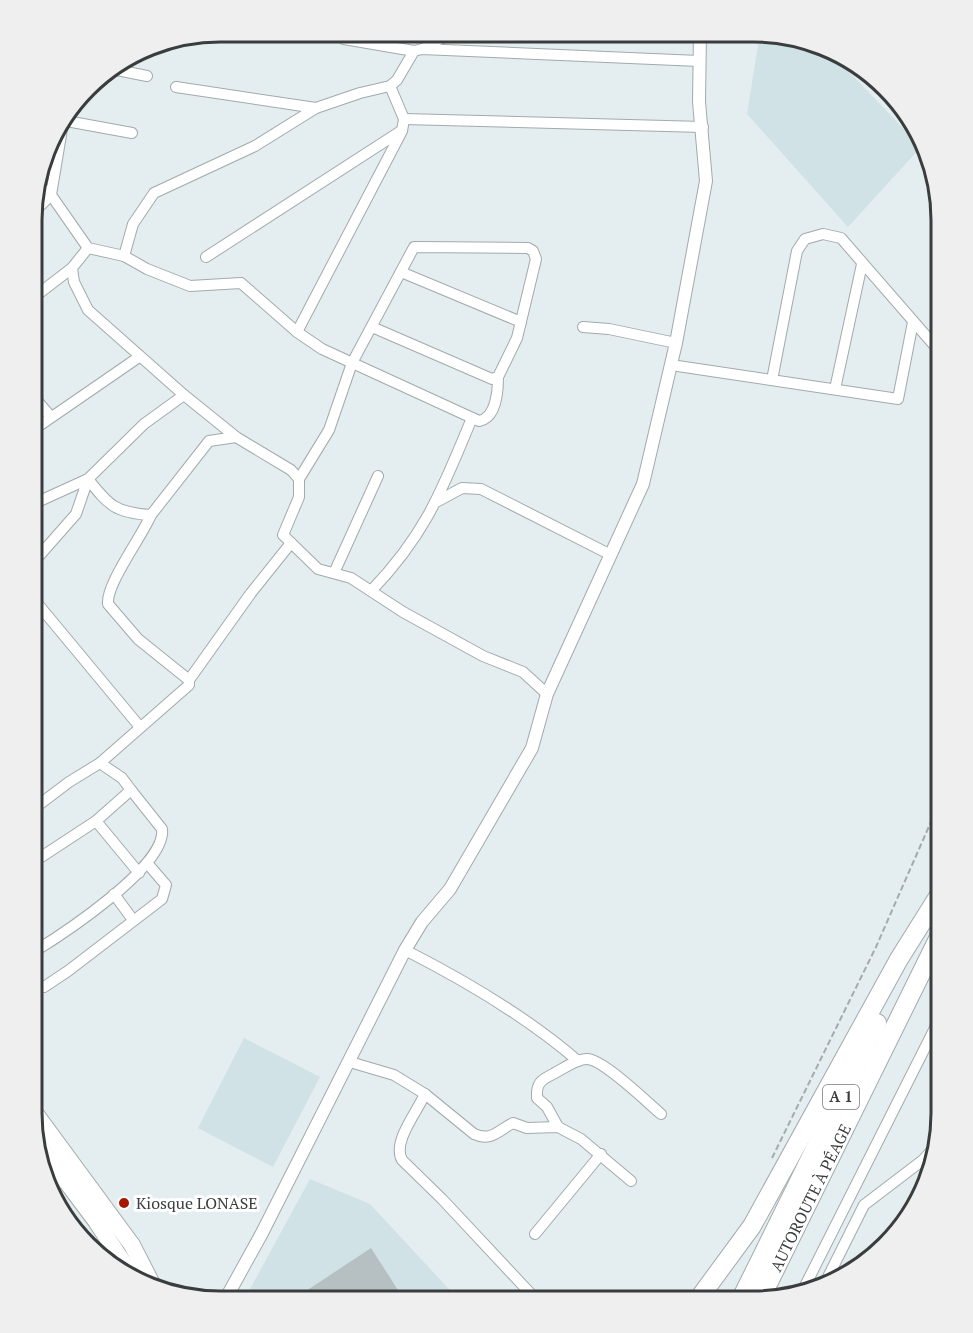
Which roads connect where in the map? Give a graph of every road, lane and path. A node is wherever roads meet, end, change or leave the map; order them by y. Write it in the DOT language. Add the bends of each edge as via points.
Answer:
graph roads {
  1 [pos="379,42"];
  2 [pos="433,42"];
  3 [pos="700,42"];
  4 [pos="418,50"];
  5 [pos="699,61"];
  6 [pos="123,71"];
  7 [pos="147,76"];
  8 [pos="390,86"];
  9 [pos="176,87"];
  10 [pos="315,108"];
  11 [pos="404,119"];
  12 [pos="72,121"];
  13 [pos="703,127"];
  14 [pos="402,130"];
  15 [pos="132,133"];
  16 [pos="59,146"];
  17 [pos="45,190"];
  18 [pos="51,195"];
  19 [pos="44,202"];
  20 [pos="88,248"];
  21 [pos="124,256"];
  22 [pos="206,258"];
  23 [pos="862,264"];
  24 [pos="72,268"];
  25 [pos="401,272"];
  26 [pos="42,291"];
  27 [pos="521,322"];
  28 [pos="913,322"];
  29 [pos="372,327"];
  30 [pos="583,327"];
  31 [pos="297,332"];
  32 [pos="931,342"];
  33 [pos="676,343"];
  34 [pos="140,357"];
  35 [pos="352,363"];
  36 [pos="671,365"];
  37 [pos="498,376"];
  38 [pos="772,380"];
  39 [pos="835,389"];
  40 [pos="183,395"];
  41 [pos="42,406"];
  42 [pos="51,417"];
  43 [pos="472,418"];
  44 [pos="42,424"];
  45 [pos="236,436"];
  46 [pos="378,476"];
  47 [pos="88,478"];
  48 [pos="299,479"];
  49 [pos="42,500"];
  50 [pos="438,502"];
  51 [pos="151,515"];
  52 [pos="291,543"];
  53 [pos="42,554"];
  54 [pos="610,555"];
  55 [pos="334,573"];
  56 [pos="371,591"];
  57 [pos="42,612"];
  58 [pos="189,680"];
  59 [pos="547,694"];
  60 [pos="140,727"];
  61 [pos="100,764"];
  62 [pos="131,790"];
  63 [pos="42,802"];
  64 [pos="96,821"];
  65 [pos="931,822"];
  66 [pos="42,856"];
  67 [pos="147,863"];
  68 [pos="139,873"];
  69 [pos="114,894"];
  70 [pos="931,908"];
  71 [pos="931,912"];
  72 [pos="133,920"];
  73 [pos="42,946"];
  74 [pos="405,950"];
  75 [pos="931,954"];
  76 [pos="931,956"];
  77 [pos="42,987"];
  78 [pos="931,1036"];
  79 [pos="578,1061"];
  80 [pos="350,1062"];
  81 [pos="425,1094"];
  82 [pos="661,1114"];
  83 [pos="43,1124"];
  84 [pos="558,1127"];
  85 [pos="601,1154"];
  86 [pos="47,1156"];
  87 [pos="926,1157"];
  88 [pos="768,1167"];
  89 [pos="631,1180"];
  90 [pos="535,1234"];
  91 [pos="124,1263"];
  92 [pos="832,1273"];
  93 [pos="148,1276"];
  94 [pos="807,1283"];
  95 [pos="778,1289"];
  96 [pos="230,1291"];
  97 [pos="528,1291"];
  98 [pos="696,1291"];
  99 [pos="745,1291"];
  100 [pos="763,1291"];
  1 -- 4 [label="street"];
  2 -- 4 [label="street"];
  3 -- 5 [label="street"];
  4 -- 5 [label="street"];
  4 -- 8 [label="street"];
  5 -- 13 [label="street"];
  6 -- 7 [label="street"];
  8 -- 10 [label="street"];
  8 -- 11 [label="street"];
  9 -- 10 [label="street"];
  10 -- 21 [label="street" via="255,146 154,193 134,224"];
  11 -- 13 [label="street"];
  11 -- 14 [label="street"];
  12 -- 15 [label="street"];
  13 -- 33 [label="street" via="706,181"];
  14 -- 22 [label="street"];
  14 -- 31 [label="street"];
  16 -- 18 [label="street"];
  17 -- 18 [label="street"];
  18 -- 19 [label="street"];
  18 -- 20 [label="street"];
  20 -- 21 [label="street"];
  20 -- 24 [label="street"];
  21 -- 31 [label="street" via="190,286 241,283"];
  23 -- 28 [label="street"];
  23 -- 38 [label="street" via="841,238 823,234 804,239 797,250"];
  23 -- 39 [label="street"];
  24 -- 26 [label="street"];
  24 -- 34 [label="street" via="74,282 88,310"];
  25 -- 27 [label="street"];
  25 -- 27 [label="street" via="414,247 528,248 536,259"];
  25 -- 29 [label="street"];
  27 -- 37 [label="street"];
  28 -- 32 [label="street"];
  28 -- 39 [label="street" via="898,399"];
  29 -- 35 [label="street"];
  29 -- 37 [label="street" via="492,379"];
  30 -- 33 [label="street" via="609,328"];
  31 -- 35 [label="street"];
  33 -- 36 [label="street"];
  34 -- 40 [label="street"];
  34 -- 42 [label="street"];
  35 -- 43 [label="street"];
  35 -- 48 [label="street" via="329,430"];
  36 -- 38 [label="street"];
  36 -- 54 [label="street" via="643,484"];
  37 -- 43 [label="street" via="496,399 489,415 484,420"];
  38 -- 39 [label="street"];
  40 -- 45 [label="street"];
  40 -- 47 [label="street" via="144,424"];
  41 -- 42 [label="street"];
  42 -- 44 [label="street"];
  43 -- 50 [label="street"];
  45 -- 48 [label="street"];
  45 -- 51 [label="street" via="209,441"];
  46 -- 55 [label="street"];
  47 -- 49 [label="street"];
  47 -- 51 [label="street" via="102,497 125,514"];
  47 -- 53 [label="street" via="76,514"];
  48 -- 52 [label="street" via="299,497 283,535"];
  50 -- 54 [label="street" via="462,488 481,489"];
  50 -- 56 [label="street" via="416,539"];
  51 -- 58 [label="street" via="112,584 108,604 138,639"];
  52 -- 55 [label="street" via="318,569"];
  52 -- 58 [label="street"];
  54 -- 59 [label="street"];
  55 -- 56 [label="street"];
  56 -- 59 [label="street" via="483,656 523,672"];
  57 -- 60 [label="street"];
  58 -- 60 [label="street" via="184,690"];
  59 -- 74 [label="street" via="532,748 450,889"];
  60 -- 61 [label="street"];
  61 -- 62 [label="street" via="122,778"];
  61 -- 63 [label="street"];
  62 -- 64 [label="street"];
  62 -- 67 [label="street" via="162,829 159,849"];
  64 -- 66 [label="street"];
  64 -- 68 [label="street"];
  65 -- 88 [label="path" via="876,947"];
  67 -- 68 [label="street"];
  67 -- 72 [label="street" via="166,885 166,893"];
  68 -- 69 [label="street"];
  69 -- 72 [label="street"];
  69 -- 73 [label="street"];
  70 -- 98 [label="highway" via="899,958 752,1226"];
  71 -- 99 [label="highway, A 1"];
  72 -- 77 [label="street" via="69,971"];
  74 -- 79 [label="street" via="545,1032"];
  74 -- 80 [label="street"];
  75 -- 100 [label="highway, AUTOROUTE À PÉAGE / A 1"];
  76 -- 95 [label="highway"];
  78 -- 94 [label="street"];
  79 -- 82 [label="street" via="589,1059 602,1065"];
  79 -- 84 [label="street" via="541,1080 537,1088 537,1098"];
  80 -- 81 [label="street" via="394,1075"];
  80 -- 96 [label="street"];
  81 -- 84 [label="street" via="483,1138 513,1123 527,1128"];
  81 -- 97 [label="street" via="398,1153"];
  83 -- 93 [label="main road" via="132,1245"];
  84 -- 85 [label="street"];
  85 -- 89 [label="street"];
  85 -- 90 [label="street"];
  86 -- 91 [label="main road"];
  87 -- 92 [label="street" via="864,1205"];
}
